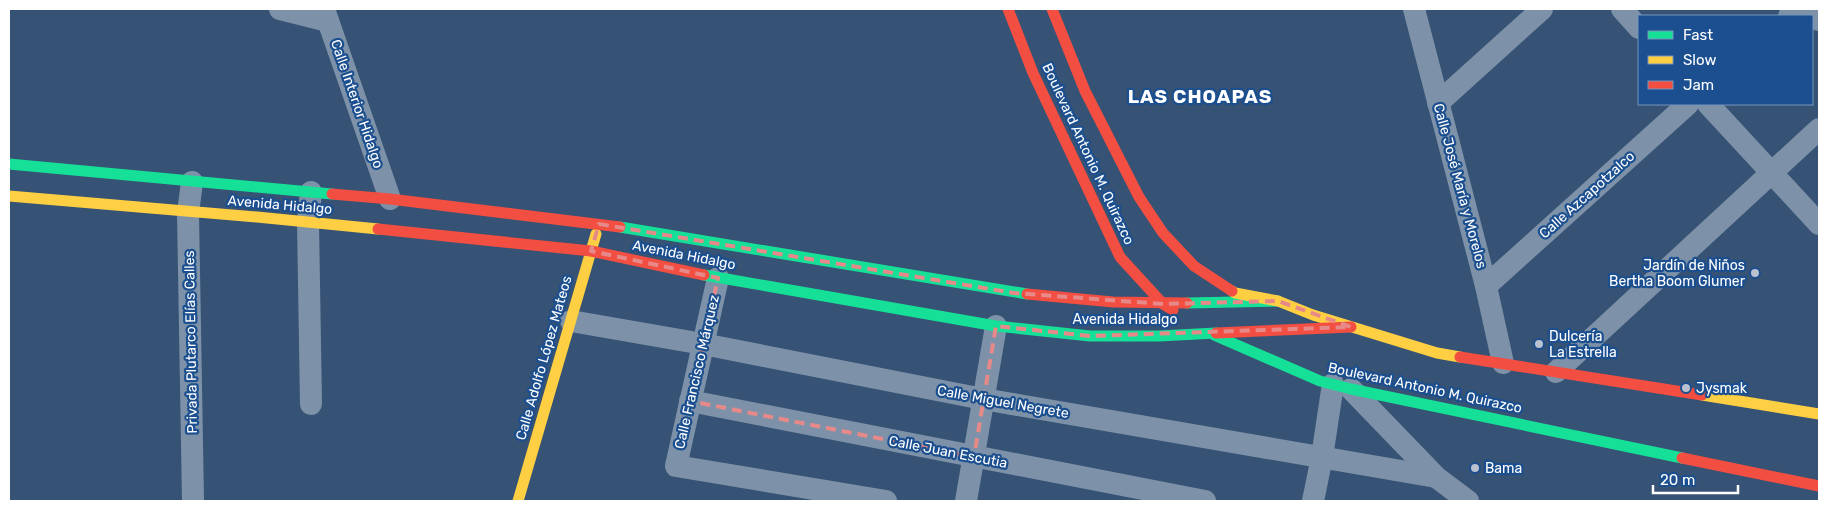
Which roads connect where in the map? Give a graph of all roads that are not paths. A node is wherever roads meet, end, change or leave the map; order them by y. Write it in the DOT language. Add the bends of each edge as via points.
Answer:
graph roads {
  1 [pos="280,9"];
  2 [pos="1008,9"];
  3 [pos="1052,9"];
  4 [pos="1414,9"];
  5 [pos="1542,9"];
  6 [pos="1622,9"];
  7 [pos="1809,9"];
  8 [pos="326,15"];
  9 [pos="1819,20"];
  10 [pos="1638,27"];
  11 [pos="1438,103"];
  12 [pos="1687,105"];
  13 [pos="1709,105"];
  14 [pos="1819,129"];
  15 [pos="9,164"];
  16 [pos="1770,173"];
  17 [pos="192,182"];
  18 [pos="311,192"];
  19 [pos="9,196"];
  20 [pos="390,199"];
  21 [pos="188,213"];
  22 [pos="308,222"];
  23 [pos="599,224"];
  24 [pos="1819,224"];
  25 [pos="591,251"];
  26 [pos="718,278"];
  27 [pos="1486,286"];
  28 [pos="1278,301"];
  29 [pos="1163,304"];
  30 [pos="571,321"];
  31 [pos="996,326"];
  32 [pos="1351,327"];
  33 [pos="1208,332"];
  34 [pos="703,344"];
  35 [pos="1502,363"];
  36 [pos="1556,372"];
  37 [pos="1342,386"];
  38 [pos="984,400"];
  39 [pos="690,401"];
  40 [pos="311,404"];
  41 [pos="1819,414"];
  42 [pos="974,457"];
  43 [pos="1322,457"];
  44 [pos="1436,477"];
  45 [pos="1819,486"];
  46 [pos="193,501"];
  47 [pos="518,501"];
  48 [pos="886,501"];
  49 [pos="966,501"];
  50 [pos="1205,501"];
  51 [pos="1313,501"];
  52 [pos="1468,501"];
  1 -- 8 [label="street"];
  2 -- 29 [label="street, Boulevard Antonio M. Quirazco" via="1033,73 1120,257"];
  3 -- 28 [label="street, Boulevard Antonio M. Quirazco" via="1084,91 1139,197 1163,233 1194,266 1235,293"];
  4 -- 11 [label="street, Calle José María y Morelos"];
  5 -- 11 [label="street"];
  6 -- 10 [label="street"];
  7 -- 9 [label="street"];
  8 -- 20 [label="street, Calle Interior Hidalgo"];
  11 -- 27 [label="street, Calle José María y Morelos"];
  12 -- 27 [label="street, Calle Azcapotzalco"];
  13 -- 16 [label="street"];
  14 -- 16 [label="street"];
  15 -- 17 [label="street, Avenida Hidalgo"];
  16 -- 24 [label="street"];
  16 -- 36 [label="street"];
  17 -- 18 [label="street, Avenida Hidalgo"];
  17 -- 21 [label="street, Privada Plutarco Elías Calles"];
  18 -- 20 [label="street, Avenida Hidalgo"];
  18 -- 22 [label="street"];
  19 -- 21 [label="street, Avenida Hidalgo"];
  20 -- 23 [label="street, Avenida Hidalgo"];
  21 -- 22 [label="street, Avenida Hidalgo"];
  21 -- 46 [label="street, Privada Plutarco Elías Calles"];
  22 -- 25 [label="street, Avenida Hidalgo"];
  22 -- 40 [label="street"];
  23 -- 25 [label="street, Calle Adolfo López Mateos"];
  23 -- 29 [label="street, Avenida Hidalgo" via="1014,293"];
  25 -- 26 [label="street, Avenida Hidalgo"];
  25 -- 30 [label="street, Calle Adolfo López Mateos"];
  26 -- 31 [label="street, Avenida Hidalgo"];
  26 -- 34 [label="street, Calle Francisco Márquez"];
  27 -- 35 [label="street, Calle José María y Morelos"];
  28 -- 29 [label="street, Avenida Hidalgo"];
  28 -- 32 [label="street, Boulevard Antonio M. Quirazco"];
  29 -- 33 [label="street, Boulevard Antonio M. Quirazco"];
  30 -- 34 [label="street, Calle Miguel Negrete"];
  30 -- 47 [label="street, Calle Adolfo López Mateos"];
  31 -- 33 [label="street, Avenida Hidalgo" via="1090,336"];
  31 -- 38 [label="street"];
  32 -- 33 [label="street, Avenida Hidalgo"];
  32 -- 35 [label="street, Boulevard Antonio M. Quirazco" via="1437,353"];
  33 -- 37 [label="street, Boulevard Antonio M. Quirazco" via="1320,381"];
  34 -- 38 [label="street, Calle Miguel Negrete"];
  34 -- 39 [label="street, Calle Francisco Márquez"];
  35 -- 36 [label="street, Boulevard Antonio M. Quirazco"];
  36 -- 41 [label="street, Boulevard Antonio M. Quirazco"];
  37 -- 43 [label="street"];
  37 -- 44 [label="street"];
  37 -- 45 [label="street, Boulevard Antonio M. Quirazco"];
  38 -- 42 [label="street"];
  38 -- 43 [label="street, Calle Miguel Negrete"];
  39 -- 42 [label="street, Calle Juan Escutia"];
  39 -- 48 [label="street, Calle Francisco Márquez" via="676,466"];
  42 -- 49 [label="street"];
  42 -- 50 [label="street, Calle Juan Escutia"];
  43 -- 44 [label="street, Calle Miguel Negrete"];
  43 -- 51 [label="street"];
  44 -- 52 [label="street"];
}
